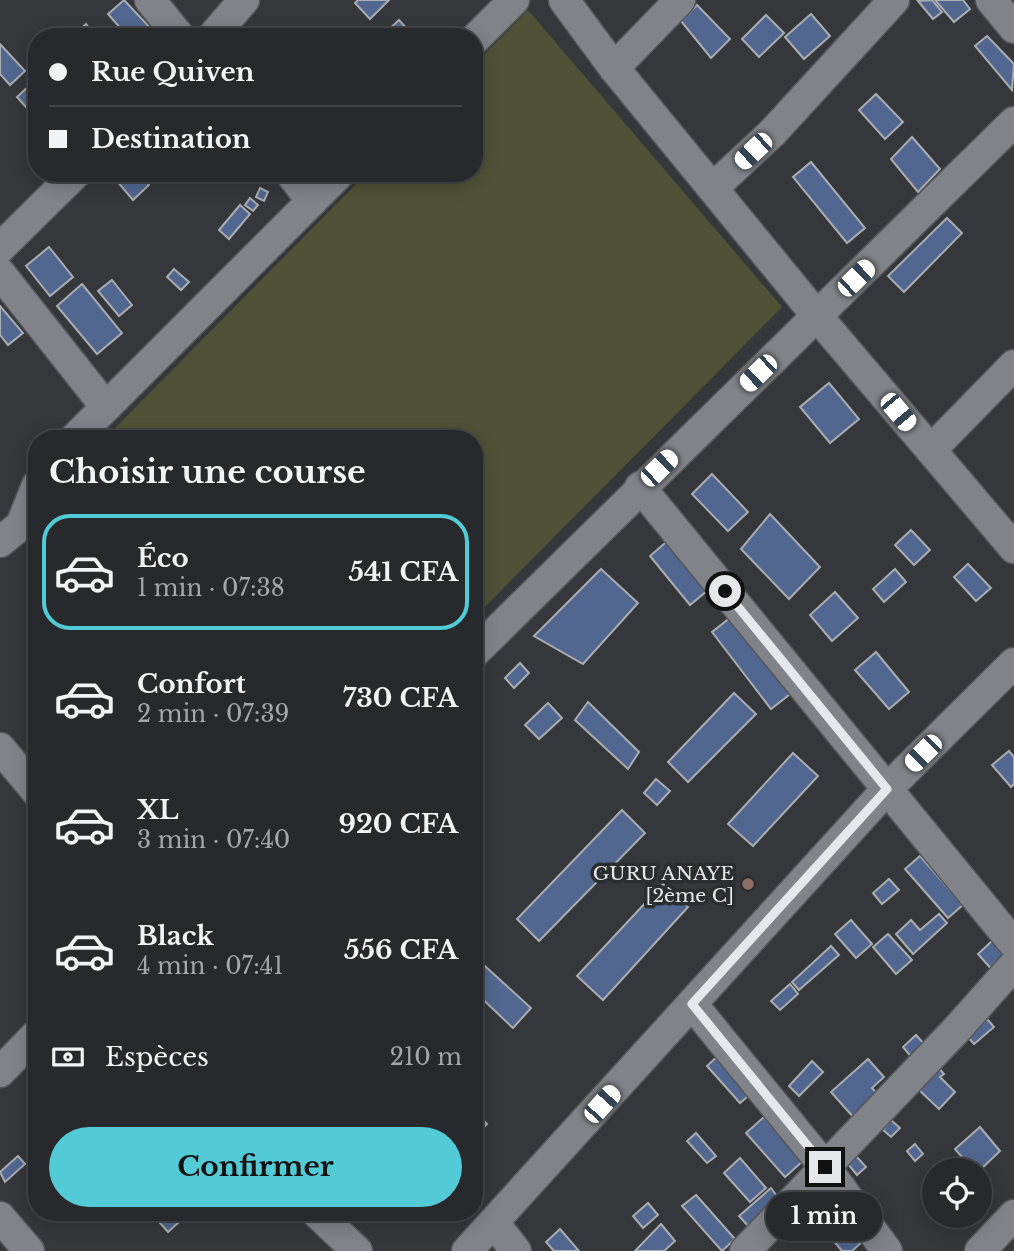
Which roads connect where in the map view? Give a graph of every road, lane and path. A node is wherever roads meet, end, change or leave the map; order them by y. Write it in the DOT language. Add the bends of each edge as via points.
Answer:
graph roads {
  1 [pos="150,0"];
  2 [pos="244,0"];
  3 [pos="514,0"];
  4 [pos="564,0"];
  5 [pos="680,0"];
  6 [pos="894,0"];
  7 [pos="991,0"];
  8 [pos="173,28"];
  9 [pos="220,28"];
  10 [pos="1014,28"];
  11 [pos="483,31"];
  12 [pos="614,68"];
  13 [pos="1014,122"];
  14 [pos="67,182"];
  15 [pos="297,182"];
  16 [pos="331,182"];
  17 [pos="714,187"];
  18 [pos="312,201"];
  19 [pos="0,248"];
  20 [pos="0,273"];
  21 [pos="817,316"];
  22 [pos="1014,365"];
  23 [pos="105,406"];
  24 [pos="82,430"];
  25 [pos="931,450"];
  26 [pos="640,487"];
  27 [pos="28,508"];
  28 [pos="0,542"];
  29 [pos="1014,548"];
  30 [pos="483,644"];
  31 [pos="1014,663"];
  32 [pos="5,765"];
  33 [pos="28,784"];
  34 [pos="887,789"];
  35 [pos="1014,944"];
  36 [pos="1014,965"];
  37 [pos="692,1004"];
  38 [pos="28,1043"];
  39 [pos="0,1072"];
  40 [pos="825,1167"];
  41 [pos="1014,1214"];
  42 [pos="0,1217"];
  43 [pos="325,1221"];
  44 [pos="494,1223"];
  45 [pos="29,1251"];
  46 [pos="357,1251"];
  47 [pos="467,1251"];
  48 [pos="516,1251"];
  49 [pos="745,1251"];
  50 [pos="887,1251"];
  51 [pos="980,1251"];
  1 -- 8 [label="street"];
  2 -- 9 [label="street"];
  3 -- 11 [label="street"];
  4 -- 12 [label="street"];
  5 -- 12 [label="street"];
  6 -- 17 [label="street" via="772,133"];
  7 -- 10 [label="street"];
  12 -- 17 [label="street"];
  13 -- 21 [label="street"];
  14 -- 19 [label="street"];
  15 -- 18 [label="street"];
  16 -- 18 [label="street"];
  17 -- 21 [label="street"];
  18 -- 23 [label="street"];
  20 -- 23 [label="street"];
  21 -- 25 [label="street"];
  21 -- 26 [label="street"];
  22 -- 25 [label="street"];
  23 -- 24 [label="street"];
  25 -- 29 [label="street"];
  26 -- 30 [label="street"];
  26 -- 34 [label="street"];
  27 -- 28 [label="street" via="21,525"];
  31 -- 34 [label="street"];
  32 -- 33 [label="street"];
  34 -- 35 [label="street"];
  34 -- 37 [label="street"];
  36 -- 40 [label="street"];
  37 -- 40 [label="street"];
  37 -- 44 [label="street"];
  38 -- 39 [label="street"];
  40 -- 49 [label="street"];
  40 -- 50 [label="street"];
  41 -- 51 [label="street"];
  42 -- 45 [label="street"];
  43 -- 46 [label="street"];
  44 -- 47 [label="street"];
  44 -- 48 [label="street"];
}
